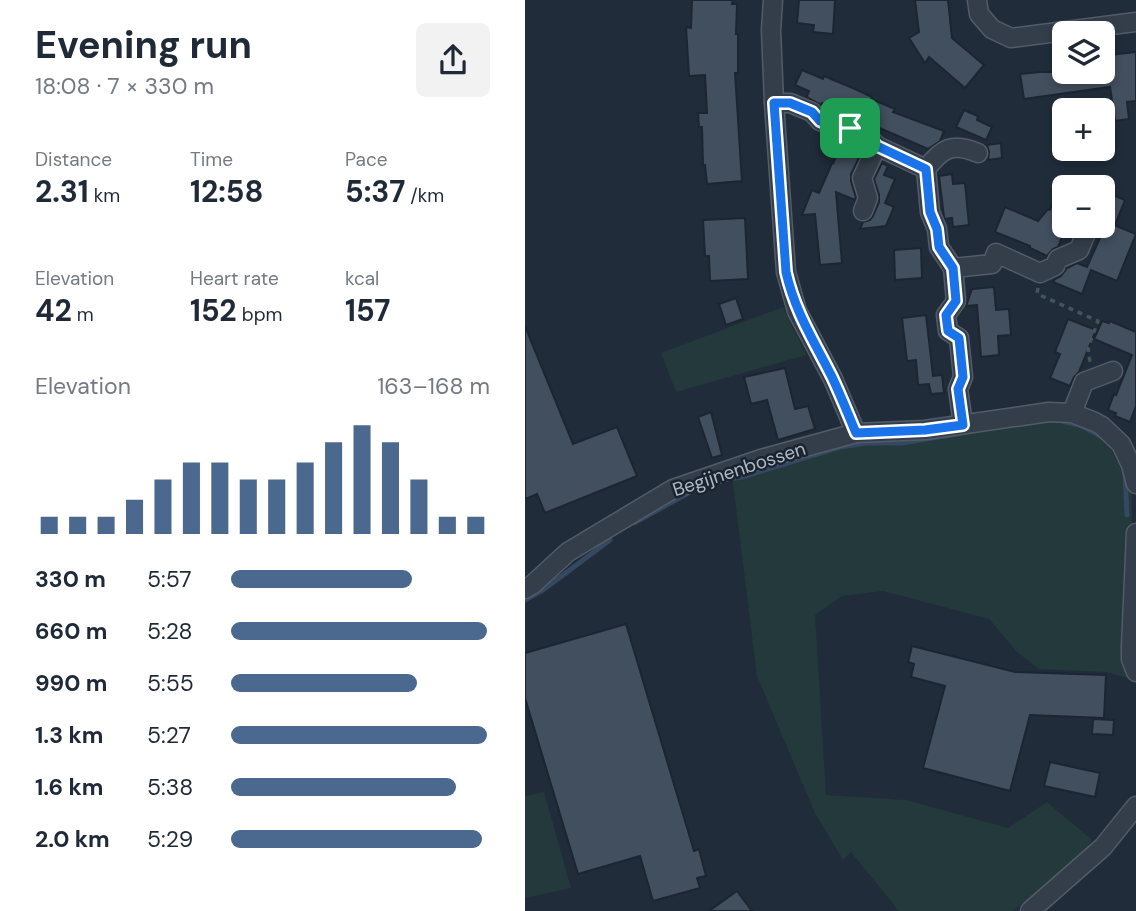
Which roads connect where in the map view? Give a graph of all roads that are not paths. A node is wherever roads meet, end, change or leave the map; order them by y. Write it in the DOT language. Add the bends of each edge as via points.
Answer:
graph roads {
  1 [pos="773,0"];
  2 [pos="977,0"];
  3 [pos="1136,22"];
  4 [pos="774,103"];
  5 [pos="877,146"];
  6 [pos="978,153"];
  7 [pos="926,169"];
  8 [pos="863,211"];
  9 [pos="1084,238"];
  10 [pos="953,268"];
  11 [pos="1113,371"];
  12 [pos="1072,413"];
  13 [pos="963,425"];
  14 [pos="856,433"];
  15 [pos="1136,484"];
  16 [pos="1136,533"];
  17 [pos="525,589"];
  18 [pos="1136,672"];
  19 [pos="1136,806"];
  20 [pos="1030,911"];
  1 -- 4 [label="street"];
  2 -- 3 [label="street" via="979,14 992,29 1011,37"];
  4 -- 5 [label="street" via="790,103 812,112 840,130 850,128 868,136"];
  4 -- 14 [label="street" via="790,289"];
  5 -- 7 [label="street"];
  5 -- 8 [label="street" via="862,178 868,198"];
  6 -- 7 [label="street" via="962,146 948,149"];
  7 -- 10 [label="street" via="939,247"];
  9 -- 10 [label="street" via="1079,250 1040,272 996,253 992,264"];
  10 -- 13 [label="street" via="956,301 946,315 948,331 959,338"];
  11 -- 12 [label="street" via="1084,382"];
  12 -- 13 [label="street, Begijnenbossen" via="1049,412"];
  12 -- 15 [label="street, Begijnenbossen" via="1102,426 1121,444"];
  13 -- 14 [label="street, Begijnenbossen"];
  14 -- 17 [label="street, Begijnenbossen" via="673,489 568,552"];
  16 -- 18 [label="street" via="1131,659"];
  19 -- 20 [label="street" via="1103,846"];
}
